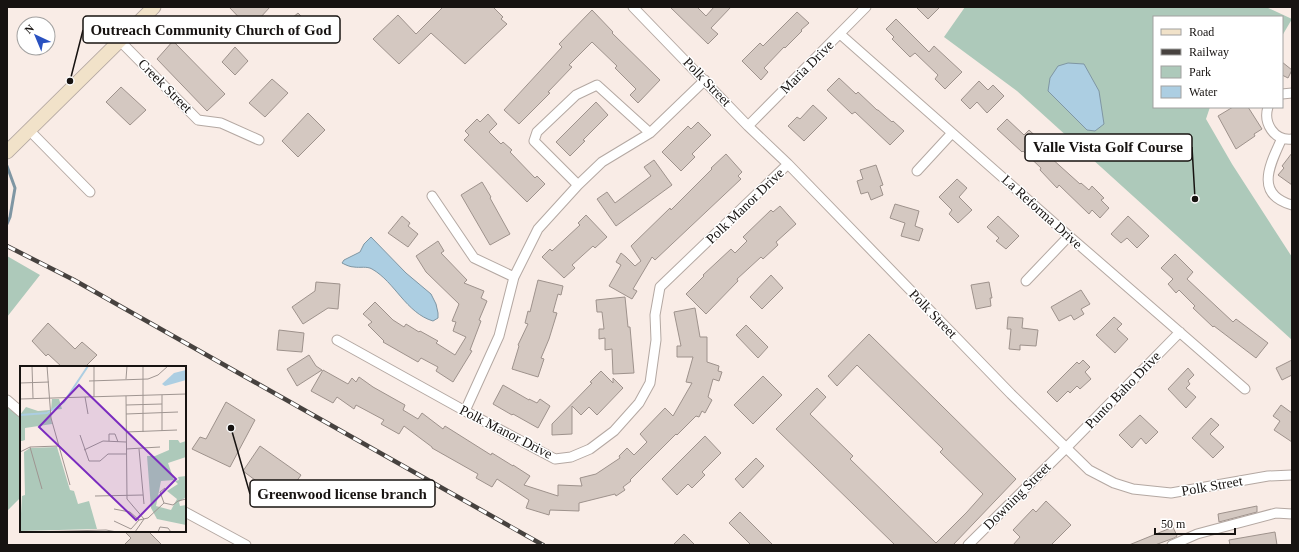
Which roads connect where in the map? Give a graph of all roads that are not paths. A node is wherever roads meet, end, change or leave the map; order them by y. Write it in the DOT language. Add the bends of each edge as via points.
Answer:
graph roads {
  1 [pos="154,7"];
  2 [pos="866,7"];
  3 [pos="639,9"];
  4 [pos="840,34"];
  5 [pos="120,41"];
  6 [pos="705,80"];
  7 [pos="1268,108"];
  8 [pos="748,126"];
  9 [pos="29,130"];
  10 [pos="650,133"];
  11 [pos="952,133"];
  12 [pos="1282,138"];
  13 [pos="1292,139"];
  14 [pos="258,140"];
  15 [pos="8,151"];
  16 [pos="788,164"];
  17 [pos="917,171"];
  18 [pos="578,185"];
  19 [pos="90,192"];
  20 [pos="432,196"];
  21 [pos="1292,204"];
  22 [pos="1069,236"];
  23 [pos="514,277"];
  24 [pos="1026,281"];
  25 [pos="1180,332"];
  26 [pos="337,340"];
  27 [pos="1245,389"];
  28 [pos="7,400"];
  29 [pos="20,411"];
  30 [pos="465,411"];
  31 [pos="1066,448"];
  32 [pos="1292,475"];
  33 [pos="186,513"];
  34 [pos="1292,514"];
  35 [pos="246,545"];
  36 [pos="968,545"];
  37 [pos="1172,545"];
  1 -- 5 [label="main road"];
  2 -- 4 [label="street, Maria Drive"];
  3 -- 6 [label="street, Polk Street"];
  4 -- 8 [label="street, Maria Drive"];
  4 -- 11 [label="street, La Reforma Drive"];
  5 -- 9 [label="main road"];
  5 -- 14 [label="street, Creek Street" via="198,120 221,123"];
  6 -- 8 [label="street, Polk Street"];
  6 -- 10 [label="street"];
  7 -- 12 [label="street" via="1268,123"];
  8 -- 16 [label="street, Polk Street"];
  9 -- 15 [label="main road"];
  9 -- 19 [label="street"];
  10 -- 18 [label="street" via="602,162"];
  10 -- 18 [label="street" via="597,85 576,95 537,132 534,141"];
  11 -- 17 [label="street"];
  11 -- 22 [label="street, La Reforma Drive"];
  12 -- 13 [label="street"];
  12 -- 21 [label="street" via="1269,167 1268,184 1279,200"];
  16 -- 30 [label="street, Polk Manor Drive" via="660,287 655,315 656,340 650,383 639,403 614,431 590,449 571,457 555,458"];
  16 -- 31 [label="street, Polk Street"];
  18 -- 23 [label="street" via="538,229"];
  20 -- 23 [label="street" via="474,258"];
  22 -- 24 [label="street"];
  22 -- 25 [label="street, La Reforma Drive"];
  23 -- 30 [label="street" via="499,336"];
  25 -- 27 [label="street, La Reforma Drive"];
  25 -- 31 [label="street, Punto Baho Drive"];
  26 -- 30 [label="street, Polk Manor Drive"];
  28 -- 29 [label="street"];
  31 -- 32 [label="street, Polk Street" via="1089,470 1114,483 1151,492 1171,493 1268,476"];
  31 -- 36 [label="street, Downing Street"];
  33 -- 35 [label="street"];
  34 -- 37 [label="street" via="1276,513 1197,534"];
}
